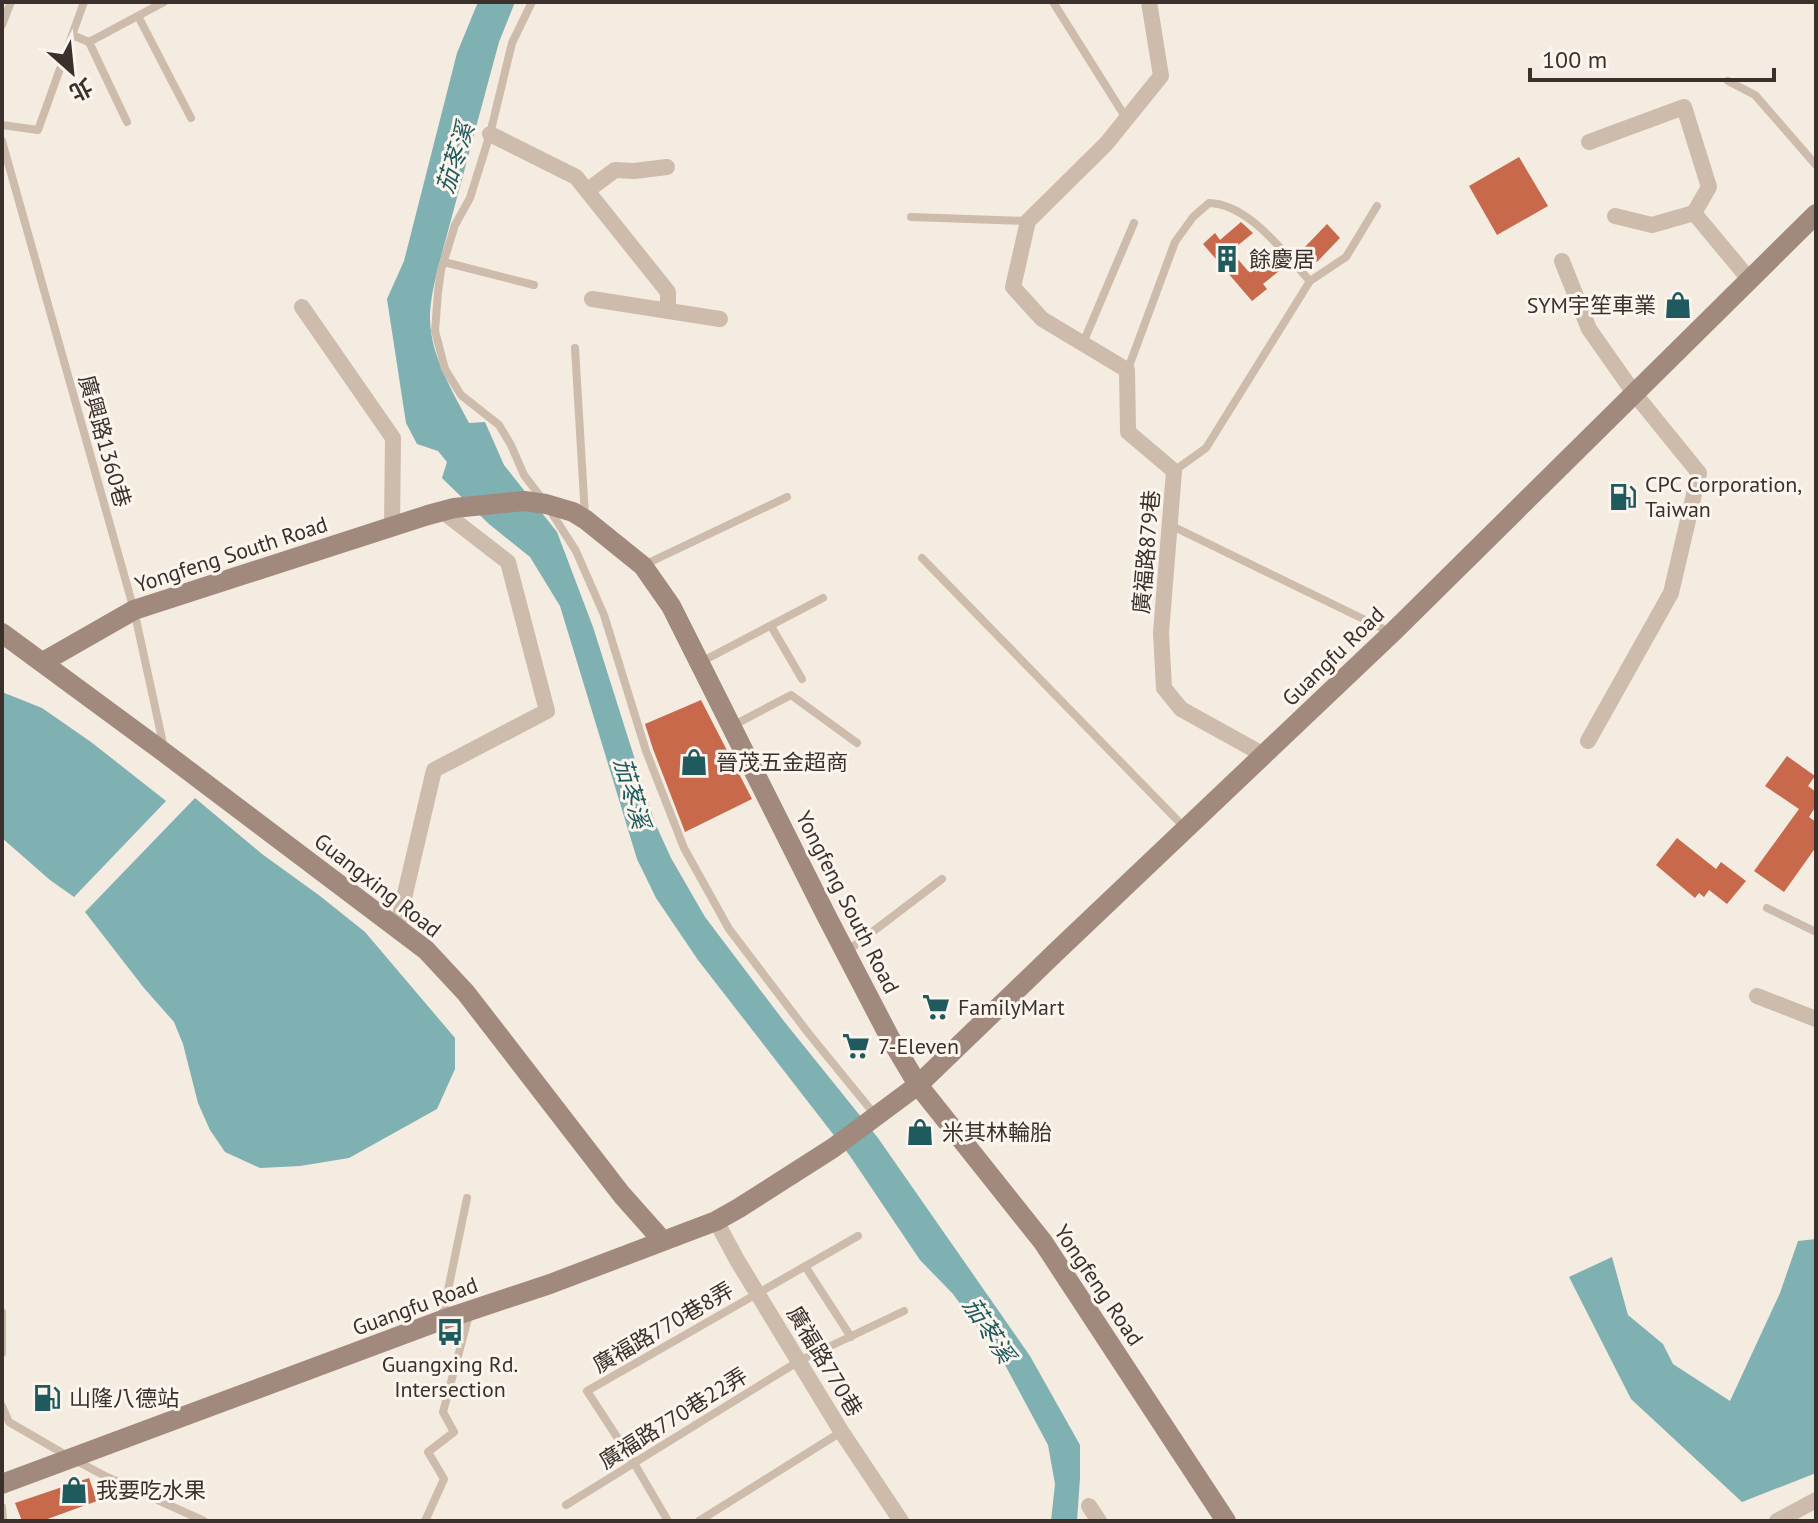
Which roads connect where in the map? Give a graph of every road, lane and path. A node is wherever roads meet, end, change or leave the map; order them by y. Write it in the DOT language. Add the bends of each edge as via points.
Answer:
graph roads {
  1 [pos="11,2"];
  2 [pos="84,2"];
  3 [pos="164,2"];
  4 [pos="532,2"];
  5 [pos="1053,2"];
  6 [pos="1149,2"];
  7 [pos="138,16"];
  8 [pos="2,25"];
  9 [pos="72,35"];
  10 [pos="89,42"];
  11 [pos="1728,81"];
  12 [pos="191,118"];
  13 [pos="1127,118"];
  14 [pos="127,122"];
  15 [pos="2,125"];
  16 [pos="490,134"];
  17 [pos="2,141"];
  18 [pos="1589,142"];
  19 [pos="1816,165"];
  20 [pos="667,167"];
  21 [pos="588,190"];
  22 [pos="1377,206"];
  23 [pos="1694,213"];
  24 [pos="1816,214"];
  25 [pos="1615,216"];
  26 [pos="911,217"];
  27 [pos="1028,221"];
  28 [pos="1134,223"];
  29 [pos="1562,261"];
  30 [pos="444,262"];
  31 [pos="1749,279"];
  32 [pos="1310,281"];
  33 [pos="534,285"];
  34 [pos="592,299"];
  35 [pos="302,307"];
  36 [pos="668,311"];
  37 [pos="720,319"];
  38 [pos="1083,344"];
  39 [pos="575,348"];
  40 [pos="1127,370"];
  41 [pos="1634,393"];
  42 [pos="1174,471"];
  43 [pos="787,497"];
  44 [pos="546,504"];
  45 [pos="442,511"];
  46 [pos="586,520"];
  47 [pos="1170,524"];
  48 [pos="392,526"];
  49 [pos="922,558"];
  50 [pos="643,566"];
  51 [pos="823,598"];
  52 [pos="134,610"];
  53 [pos="771,626"];
  54 [pos="2,633"];
  55 [pos="1392,633"];
  56 [pos="43,662"];
  57 [pos="699,663"];
  58 [pos="802,679"];
  59 [pos="732,726"];
  60 [pos="1588,741"];
  61 [pos="857,743"];
  62 [pos="165,753"];
  63 [pos="1264,755"];
  64 [pos="1185,829"];
  65 [pos="942,879"];
  66 [pos="1767,908"];
  67 [pos="397,928"];
  68 [pos="1816,932"];
  69 [pos="846,952"];
  70 [pos="1757,996"];
  71 [pos="1816,1019"];
  72 [pos="918,1085"];
  73 [pos="873,1118"];
  74 [pos="467,1198"];
  75 [pos="716,1221"];
  76 [pos="858,1236"];
  77 [pos="662,1240"];
  78 [pos="805,1266"];
  79 [pos="757,1294"];
  80 [pos="470,1311"];
  81 [pos="904,1311"];
  82 [pos="2,1312"];
  83 [pos="442,1320"];
  84 [pos="851,1337"];
  85 [pos="2,1353"];
  86 [pos="799,1361"];
  87 [pos="2,1406"];
  88 [pos="841,1431"];
  89 [pos="71,1458"];
  90 [pos="634,1463"];
  91 [pos="2,1484"];
  92 [pos="1816,1500"];
  93 [pos="566,1505"];
  94 [pos="1089,1506"];
  95 [pos="2,1507"];
  96 [pos="3,1521"];
  97 [pos="204,1521"];
  98 [pos="425,1521"];
  99 [pos="668,1521"];
  100 [pos="699,1521"];
  101 [pos="901,1521"];
  102 [pos="1099,1521"];
  103 [pos="1226,1521"];
  104 [pos="1777,1521"];
  1 -- 8 [label="lane"];
  2 -- 9 [label="lane"];
  3 -- 7 [label="lane"];
  4 -- 16 [label="lane" via="512,43"];
  5 -- 13 [label="lane"];
  6 -- 13 [label="street" via="1161,76"];
  7 -- 10 [label="lane"];
  7 -- 12 [label="lane"];
  9 -- 10 [label="lane"];
  9 -- 15 [label="lane" via="38,130"];
  10 -- 14 [label="lane"];
  11 -- 19 [label="lane" via="1755,95"];
  13 -- 27 [label="street"];
  16 -- 21 [label="street" via="576,177"];
  16 -- 30 [label="lane"];
  17 -- 52 [label="lane, 廣興路1360巷"];
  18 -- 23 [label="street" via="1684,107 1709,187"];
  20 -- 21 [label="street" via="615,170"];
  21 -- 36 [label="street" via="668,292"];
  22 -- 32 [label="lane" via="1346,257"];
  23 -- 25 [label="street" via="1652,225"];
  23 -- 31 [label="street"];
  24 -- 31 [label="street, Guangfu Road"];
  26 -- 27 [label="lane"];
  27 -- 38 [label="street" via="1013,287 1042,319"];
  28 -- 38 [label="lane"];
  29 -- 41 [label="street" via="1589,329"];
  30 -- 33 [label="lane"];
  30 -- 44 [label="lane" via="435,331 445,369 461,395 499,425 524,475"];
  31 -- 41 [label="street, Guangfu Road"];
  32 -- 40 [label="lane" via="1242,213 1209,203 1175,242"];
  32 -- 42 [label="lane" via="1206,448"];
  34 -- 36 [label="street"];
  35 -- 48 [label="street" via="393,438"];
  36 -- 37 [label="street"];
  38 -- 40 [label="street"];
  39 -- 46 [label="lane"];
  40 -- 42 [label="street, 廣福路879巷" via="1128,432"];
  41 -- 55 [label="street, Guangfu Road"];
  41 -- 60 [label="street" via="1699,473 1671,593"];
  42 -- 47 [label="street, 廣福路879巷"];
  43 -- 50 [label="lane"];
  44 -- 45 [label="street, Yongfeng South Road" via="524,501"];
  44 -- 46 [label="street, Yongfeng South Road"];
  44 -- 73 [label="lane" via="576,551 604,615 646,751 684,848 729,929"];
  45 -- 48 [label="street, Yongfeng South Road"];
  45 -- 67 [label="street" via="508,562 547,711 434,770"];
  46 -- 50 [label="street, Yongfeng South Road"];
  47 -- 55 [label="lane"];
  47 -- 63 [label="street, 廣福路879巷" via="1161,633 1164,688 1181,709"];
  48 -- 52 [label="street, Yongfeng South Road"];
  49 -- 64 [label="lane"];
  50 -- 57 [label="street, Yongfeng South Road" via="671,606"];
  51 -- 53 [label="lane"];
  52 -- 56 [label="street, Yongfeng South Road"];
  52 -- 62 [label="lane, 廣興路1360巷"];
  53 -- 57 [label="lane"];
  53 -- 58 [label="lane"];
  54 -- 56 [label="street, Guangxing Road"];
  55 -- 63 [label="street, Guangfu Road"];
  56 -- 62 [label="street, Guangxing Road"];
  57 -- 59 [label="street, Yongfeng South Road"];
  59 -- 61 [label="lane" via="791,695"];
  59 -- 69 [label="street, Yongfeng South Road"];
  62 -- 67 [label="street, Guangxing Road"];
  63 -- 64 [label="street, Guangfu Road"];
  64 -- 72 [label="street, Guangfu Road"];
  65 -- 69 [label="lane"];
  66 -- 68 [label="lane"];
  67 -- 77 [label="street, Guangxing Road" via="466,993"];
  69 -- 72 [label="street, Yongfeng South Road"];
  70 -- 71 [label="street"];
  72 -- 73 [label="street, Guangfu Road"];
  72 -- 103 [label="street, Yongfeng Road" via="1043,1242"];
  73 -- 75 [label="street, Guangfu Road"];
  74 -- 83 [label="lane"];
  75 -- 77 [label="street, Guangfu Road"];
  75 -- 79 [label="street, 廣福路770巷"];
  76 -- 78 [label="lane, 廣福路770巷8弄"];
  77 -- 80 [label="street, Guangfu Road"];
  78 -- 79 [label="lane, 廣福路770巷8弄"];
  78 -- 84 [label="lane"];
  79 -- 86 [label="street, 廣福路770巷"];
  79 -- 90 [label="lane, 廣福路770巷8弄" via="587,1391"];
  80 -- 83 [label="street, Guangfu Road"];
  80 -- 98 [label="lane" via="443,1412 454,1432 428,1452 444,1479"];
  81 -- 84 [label="lane, 廣福路770巷22弄"];
  82 -- 85 [label="lane"];
  83 -- 89 [label="street, Guangfu Road"];
  84 -- 86 [label="lane, 廣福路770巷22弄"];
  86 -- 88 [label="street, 廣福路770巷"];
  86 -- 90 [label="lane, 廣福路770巷22弄"];
  87 -- 89 [label="lane" via="9,1422"];
  88 -- 100 [label="lane"];
  88 -- 101 [label="street, 廣福路770巷"];
  89 -- 91 [label="street, Guangfu Road"];
  89 -- 97 [label="lane"];
  90 -- 93 [label="lane, 廣福路770巷22弄"];
  90 -- 99 [label="lane"];
  92 -- 104 [label="street"];
  94 -- 102 [label="street"];
  95 -- 96 [label="lane"];
}
